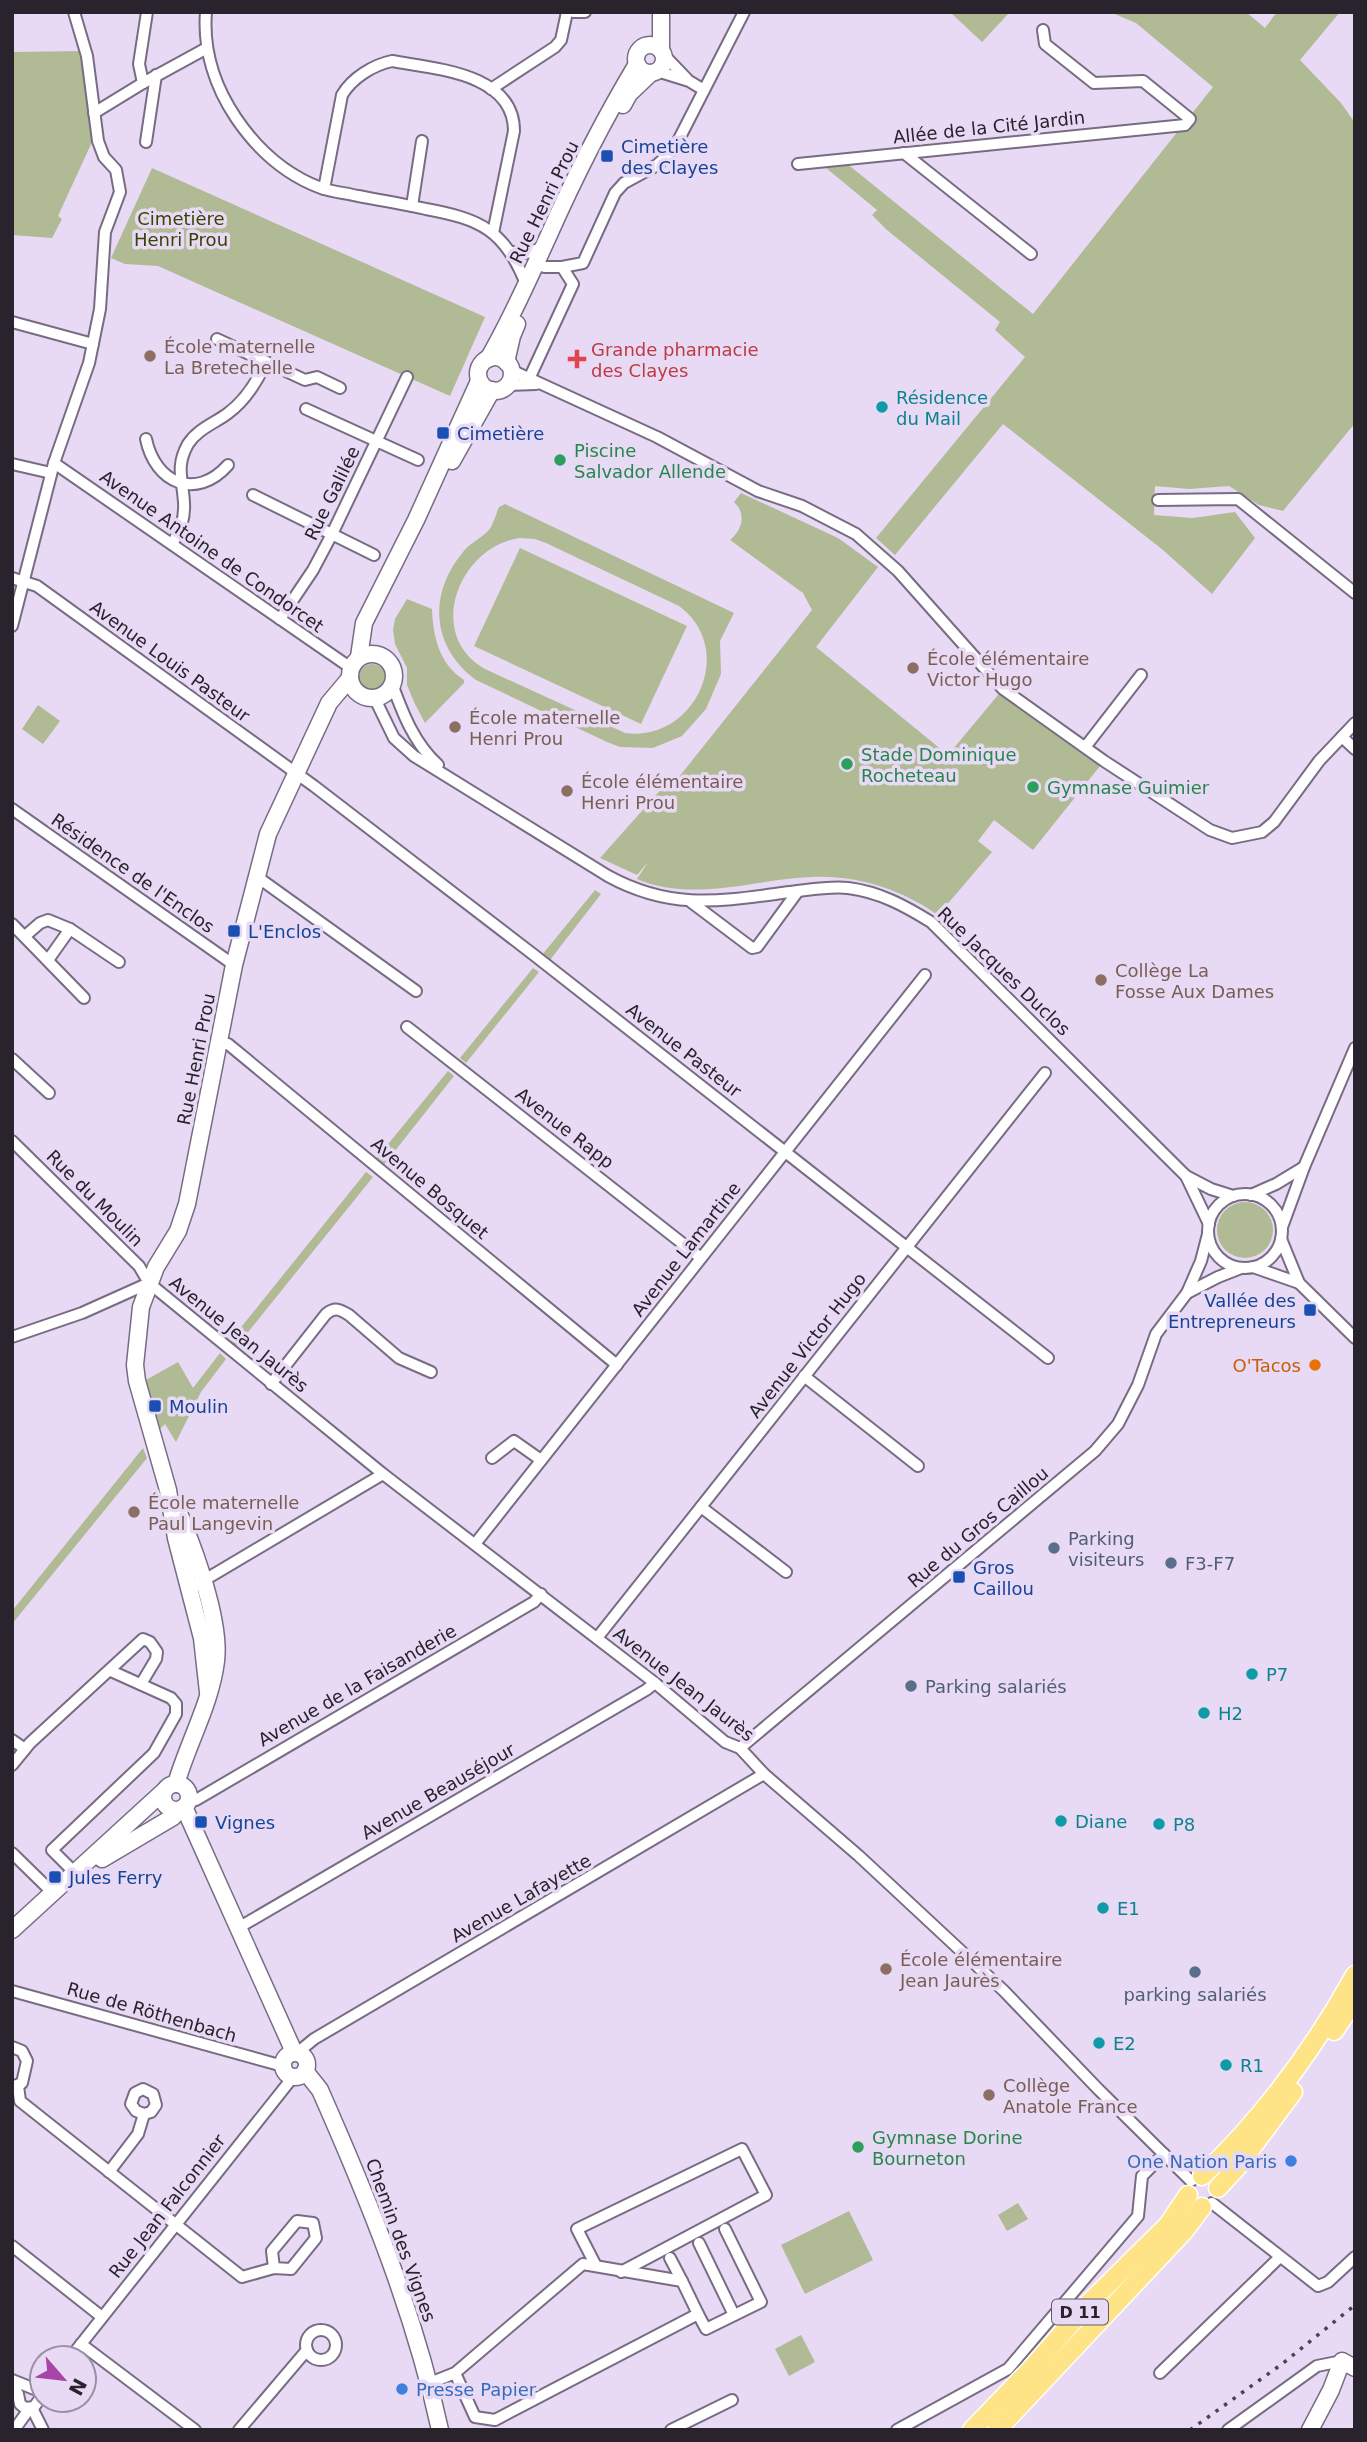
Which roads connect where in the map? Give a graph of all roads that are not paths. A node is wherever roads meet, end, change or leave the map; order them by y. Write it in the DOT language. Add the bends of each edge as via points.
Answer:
graph roads {
  1 [pos="74,12"];
  2 [pos="147,12"];
  3 [pos="206,12"];
  4 [pos="567,12"];
  5 [pos="573,12"];
  6 [pos="585,12"];
  7 [pos="659,12"];
  8 [pos="744,12"];
  9 [pos="1043,30"];
  10 [pos="643,47"];
  11 [pos="207,48"];
  12 [pos="662,52"];
  13 [pos="636,64"];
  14 [pos="654,72"];
  15 [pos="156,75"];
  16 [pos="689,82"];
  17 [pos="143,83"];
  18 [pos="491,89"];
  19 [pos="704,90"];
  20 [pos="94,113"];
  21 [pos="422,141"];
  22 [pos="146,142"];
  23 [pos="904,153"];
  24 [pos="798,164"];
  25 [pos="324,189"];
  26 [pos="412,206"];
  27 [pos="493,233"];
  28 [pos="544,247"];
  29 [pos="511,252"];
  30 [pos="1031,254"];
  31 [pos="544,267"];
  32 [pos="562,267"];
  33 [pos="526,284"];
  34 [pos="12,322"];
  35 [pos="217,339"];
  36 [pos="93,344"];
  37 [pos="488,359"];
  38 [pos="266,362"];
  39 [pos="407,377"];
  40 [pos="499,378"];
  41 [pos="534,381"];
  42 [pos="340,388"];
  43 [pos="306,409"];
  44 [pos="146,439"];
  45 [pos="377,441"];
  46 [pos="418,460"];
  47 [pos="12,464"];
  48 [pos="228,465"];
  49 [pos="53,468"];
  50 [pos="180,483"];
  51 [pos="253,495"];
  52 [pos="1158,500"];
  53 [pos="332,534"];
  54 [pos="172,544"];
  55 [pos="374,555"];
  56 [pos="17,580"];
  57 [pos="1355,593"];
  58 [pos="374,606"];
  59 [pos="280,619"];
  60 [pos="12,626"];
  61 [pos="377,654"];
  62 [pos="353,668"];
  63 [pos="1141,675"];
  64 [pos="392,684"];
  65 [pos="367,696"];
  66 [pos="329,703"];
  67 [pos="1355,723"];
  68 [pos="1342,737"];
  69 [pos="1086,746"];
  70 [pos="1355,749"];
  71 [pos="295,773"];
  72 [pos="450,777"];
  73 [pos="12,809"];
  74 [pos="256,876"];
  75 [pos="798,891"];
  76 [pos="691,902"];
  77 [pos="12,924"];
  78 [pos="70,929"];
  79 [pos="24,936"];
  80 [pos="48,960"];
  81 [pos="118,962"];
  82 [pos="234,965"];
  83 [pos="925,975"];
  84 [pos="416,991"];
  85 [pos="84,998"];
  86 [pos="407,1027"];
  87 [pos="219,1044"];
  88 [pos="1355,1048"];
  89 [pos="12,1059"];
  90 [pos="1045,1073"];
  91 [pos="49,1093"];
  92 [pos="12,1141"];
  93 [pos="785,1152"];
  94 [pos="1304,1167"];
  95 [pos="1186,1176"];
  96 [pos="1251,1195"];
  97 [pos="1233,1196"];
  98 [pos="1208,1229"];
  99 [pos="1281,1233"];
  100 [pos="907,1247"];
  101 [pos="701,1258"];
  102 [pos="1247,1268"];
  103 [pos="149,1283"];
  104 [pos="1299,1283"];
  105 [pos="1186,1293"];
  106 [pos="12,1338"];
  107 [pos="1355,1338"];
  108 [pos="1048,1358"];
  109 [pos="617,1365"];
  110 [pos="431,1372"];
  111 [pos="804,1376"];
  112 [pos="271,1384"];
  113 [pos="492,1458"];
  114 [pos="541,1460"];
  115 [pos="918,1466"];
  116 [pos="383,1474"];
  117 [pos="701,1507"];
  118 [pos="475,1544"];
  119 [pos="786,1573"];
  120 [pos="197,1585"];
  121 [pos="541,1594"];
  122 [pos="597,1638"];
  123 [pos="111,1671"];
  124 [pos="655,1683"];
  125 [pos="141,1684"];
  126 [pos="12,1740"];
  127 [pos="740,1748"];
  128 [pos="25,1749"];
  129 [pos="12,1765"];
  130 [pos="764,1774"];
  131 [pos="170,1787"];
  132 [pos="183,1806"];
  133 [pos="12,1853"];
  134 [pos="76,1874"];
  135 [pos="54,1894"];
  136 [pos="238,1928"];
  137 [pos="12,1930"];
  138 [pos="1355,1975"];
  139 [pos="12,1991"];
  140 [pos="1355,2000"];
  141 [pos="12,2047"];
  142 [pos="295,2052"];
  143 [pos="294,2071"];
  144 [pos="15,2087"];
  145 [pos="144,2114"];
  146 [pos="1164,2154"];
  147 [pos="109,2172"];
  148 [pos="1202,2192"];
  149 [pos="175,2225"];
  150 [pos="725,2229"];
  151 [pos="699,2243"];
  152 [pos="12,2246"];
  153 [pos="1280,2257"];
  154 [pos="1355,2257"];
  155 [pos="670,2258"];
  156 [pos="596,2266"];
  157 [pos="274,2268"];
  158 [pos="621,2273"];
  159 [pos="682,2281"];
  160 [pos="698,2314"];
  161 [pos="734,2315"];
  162 [pos="102,2317"];
  163 [pos="81,2344"];
  164 [pos="307,2350"];
  165 [pos="98,2357"];
  166 [pos="1348,2364"];
  167 [pos="1160,2372"];
  168 [pos="455,2373"];
  169 [pos="430,2383"];
  170 [pos="28,2397"];
  171 [pos="732,2400"];
  172 [pos="41,2426"];
  173 [pos="16,2427"];
  174 [pos="195,2430"];
  175 [pos="239,2430"];
  176 [pos="440,2430"];
  177 [pos="671,2430"];
  178 [pos="897,2430"];
  179 [pos="972,2430"];
  180 [pos="997,2430"];
  181 [pos="1228,2430"];
  182 [pos="1310,2430"];
  1 -- 20 [label="street" via="87,56"];
  2 -- 17 [label="street" via="139,64"];
  3 -- 11 [label="street"];
  4 -- 18 [label="street" via="561,40"];
  5 -- 6 [label="street"];
  7 -- 10 [label="street"];
  7 -- 12 [label="street"];
  8 -- 19 [label="street"];
  9 -- 23 [label="street, Allée de la Cité Jardin" via="1045,44 1094,83 1143,81 1190,119 1185,125"];
  10 -- 12 [label="street" via="653,45"];
  10 -- 13 [label="street"];
  11 -- 15 [label="street"];
  11 -- 25 [label="street" via="215,80 246,132 272,160"];
  12 -- 14 [label="street" via="662,66"];
  12 -- 16 [label="street"];
  13 -- 14 [label="street" via="642,71"];
  13 -- 28 [label="street, Rue Henri Prou"];
  14 -- 16 [label="street"];
  14 -- 31 [label="street, Rue Henri Prou" via="629,94 608,130"];
  15 -- 17 [label="street"];
  15 -- 22 [label="street"];
  16 -- 19 [label="street"];
  17 -- 20 [label="street"];
  18 -- 25 [label="street" via="472,77 392,61 382,63 356,79 342,95"];
  18 -- 27 [label="street" via="514,119"];
  19 -- 32 [label="street" via="669,154 615,193 583,263"];
  20 -- 36 [label="street" via="100,151 116,170 120,192 105,232"];
  21 -- 26 [label="street"];
  23 -- 24 [label="street, Allée de la Cité Jardin"];
  23 -- 30 [label="street"];
  25 -- 26 [label="street"];
  26 -- 27 [label="street" via="468,218"];
  27 -- 29 [label="street"];
  28 -- 29 [label="street"];
  28 -- 33 [label="street, Rue Henri Prou"];
  29 -- 33 [label="street"];
  31 -- 32 [label="street"];
  31 -- 40 [label="street, Rue Henri Prou" via="512,336"];
  32 -- 41 [label="street" via="573,284"];
  33 -- 37 [label="street, Rue Henri Prou"];
  34 -- 36 [label="street"];
  35 -- 38 [label="street"];
  36 -- 49 [label="street"];
  37 -- 40 [label="street" via="498,358"];
  37 -- 40 [label="street, Rue Henri Prou" via="478,370"];
  38 -- 42 [label="street" via="305,380 317,377"];
  38 -- 50 [label="street" via="239,403 188,444"];
  39 -- 45 [label="street, Rue Galilée"];
  40 -- 41 [label="street"];
  40 -- 58 [label="street, Rue Henri Prou"];
  41 -- 69 [label="street" via="856,534 898,571 1003,689"];
  43 -- 45 [label="street"];
  44 -- 50 [label="street" via="155,465"];
  45 -- 46 [label="street"];
  45 -- 53 [label="street, Rue Galilée"];
  47 -- 49 [label="street"];
  48 -- 50 [label="street" via="209,481"];
  49 -- 54 [label="street, Avenue Antoine de Condorcet"];
  49 -- 56 [label="street"];
  50 -- 54 [label="street" via="184,516"];
  51 -- 53 [label="street"];
  52 -- 57 [label="street" via="1238,499"];
  53 -- 55 [label="street"];
  53 -- 59 [label="street, Rue Galilée"];
  54 -- 59 [label="street, Avenue Antoine de Condorcet"];
  56 -- 60 [label="street"];
  56 -- 71 [label="street, Avenue Louis Pasteur" via="37,586"];
  58 -- 61 [label="street, Rue Henri Prou" via="372,637"];
  58 -- 62 [label="street, Rue Henri Prou" via="364,623"];
  59 -- 62 [label="street, Avenue Antoine de Condorcet"];
  61 -- 62 [label="street"];
  61 -- 64 [label="street" via="389,662"];
  62 -- 65 [label="street" via="355,690"];
  62 -- 66 [label="street, Rue Henri Prou"];
  63 -- 69 [label="street"];
  64 -- 65 [label="street" via="385,693"];
  64 -- 72 [label="street, Rue Jacques Duclos" via="418,742"];
  65 -- 66 [label="street"];
  65 -- 72 [label="street, Rue Jacques Duclos" via="400,745"];
  66 -- 71 [label="street, Rue Henri Prou"];
  67 -- 68 [label="street"];
  68 -- 69 [label="street" via="1273,822 1262,832 1233,838 1210,830"];
  68 -- 70 [label="street"];
  71 -- 74 [label="street, Rue Henri Prou" via="268,834"];
  71 -- 93 [label="street, Avenue Pasteur"];
  72 -- 76 [label="street, Rue Jacques Duclos" via="617,881 639,891"];
  73 -- 82 [label="street, Résidence de l'Enclos"];
  74 -- 82 [label="street, Rue Henri Prou"];
  74 -- 84 [label="street"];
  75 -- 76 [label="street, Rue Jacques Duclos"];
  75 -- 76 [label="street" via="752,948"];
  75 -- 95 [label="street, Rue Jacques Duclos" via="846,888 881,895 931,922"];
  77 -- 79 [label="street"];
  78 -- 79 [label="street" via="48,920"];
  78 -- 80 [label="street"];
  78 -- 81 [label="street"];
  79 -- 80 [label="street"];
  80 -- 85 [label="street"];
  82 -- 87 [label="street, Rue Henri Prou"];
  83 -- 93 [label="street, Avenue Lamartine"];
  86 -- 101 [label="street, Avenue Rapp"];
  87 -- 103 [label="street, Rue Henri Prou" via="187,1204 178,1231"];
  87 -- 109 [label="street, Avenue Bosquet" via="228,1044"];
  88 -- 94 [label="street"];
  89 -- 91 [label="street"];
  90 -- 100 [label="street, Avenue Victor Hugo"];
  92 -- 103 [label="street, Rue du Moulin" via="139,1266"];
  93 -- 100 [label="street, Avenue Pasteur"];
  93 -- 101 [label="street, Avenue Lamartine"];
  94 -- 96 [label="street"];
  94 -- 99 [label="street"];
  95 -- 97 [label="street, Rue Jacques Duclos"];
  95 -- 98 [label="street, Rue Jacques Duclos"];
  96 -- 97 [label="street, Rue Jacques Duclos"];
  96 -- 99 [label="street, Rue Jacques Duclos" via="1272,1206"];
  97 -- 98 [label="street" via="1217,1207"];
  98 -- 102 [label="street, Rue Jacques Duclos" via="1215,1254 1231,1266"];
  98 -- 105 [label="street, Rue du Gros Caillou" via="1201,1261"];
  99 -- 102 [label="street" via="1271,1257"];
  99 -- 104 [label="street, Rue Jacques Duclos"];
  100 -- 108 [label="street, Avenue Pasteur"];
  100 -- 111 [label="street, Avenue Victor Hugo"];
  101 -- 109 [label="street, Avenue Lamartine"];
  102 -- 104 [label="street, Rue Jacques Duclos"];
  102 -- 105 [label="street, Rue du Gros Caillou" via="1218,1276"];
  103 -- 106 [label="street"];
  103 -- 112 [label="street, Avenue Jean Jaurès"];
  103 -- 120 [label="street, Rue Henri Prou" via="138,1321 135,1365 168,1490 188,1534"];
  104 -- 107 [label="street, Rue Jacques Duclos"];
  105 -- 127 [label="street, Rue du Gros Caillou" via="1156,1334 1118,1424 1095,1451"];
  109 -- 114 [label="street, Avenue Lamartine"];
  110 -- 112 [label="street" via="398,1358 349,1315 332,1309"];
  111 -- 115 [label="street"];
  111 -- 117 [label="street, Avenue Victor Hugo"];
  112 -- 116 [label="street, Avenue Jean Jaurès"];
  113 -- 114 [label="street" via="514,1441"];
  114 -- 118 [label="street, Avenue Lamartine"];
  116 -- 118 [label="street, Avenue Jean Jaurès"];
  116 -- 120 [label="street"];
  117 -- 119 [label="street"];
  117 -- 122 [label="street, Avenue Victor Hugo"];
  118 -- 121 [label="street, Avenue Jean Jaurès"];
  120 -- 131 [label="street, Rue Henri Prou" via="217,1643 216,1663"];
  121 -- 122 [label="street, Avenue Jean Jaurès"];
  121 -- 132 [label="street, Avenue de la Faisanderie"];
  122 -- 124 [label="street, Avenue Jean Jaurès"];
  123 -- 125 [label="street"];
  123 -- 125 [label="street" via="144,1639 157,1652"];
  123 -- 128 [label="street"];
  124 -- 127 [label="street, Avenue Jean Jaurès" via="725,1742"];
  124 -- 136 [label="street, Avenue Beauséjour"];
  125 -- 134 [label="street" via="171,1698 176,1714 154,1753 52,1850"];
  126 -- 128 [label="street"];
  127 -- 130 [label="street, Avenue Jean Jaurès"];
  128 -- 129 [label="street"];
  130 -- 142 [label="street, Avenue Lafayette"];
  130 -- 146 [label="street, Avenue Jean Jaurès" via="1002,1988"];
  131 -- 132 [label="street" via="186,1788 189,1795"];
  131 -- 132 [label="street" via="163,1799 167,1806"];
  131 -- 134 [label="street"];
  132 -- 134 [label="street" via="173,1817"];
  132 -- 136 [label="street"];
  133 -- 135 [label="street"];
  134 -- 135 [label="street"];
  135 -- 137 [label="street"];
  136 -- 142 [label="street"];
  138 -- 148 [label="main road, D 11" via="1283,2086 1230,2149"];
  139 -- 143 [label="street, Rue de Röthenbach"];
  140 -- 148 [label="main road, D 11" via="1238,2166"];
  141 -- 144 [label="street" via="22,2050 27,2061 24,2078"];
  142 -- 143 [label="street, Chemin des Vignes" via="306,2059"];
  143 -- 149 [label="street, Rue Jean Falconnier"];
  143 -- 169 [label="street, Chemin des Vignes" via="320,2090 378,2226"];
  144 -- 147 [label="street" via="20,2101"];
  145 -- 147 [label="street" via="138,2134"];
  146 -- 148 [label="street, Avenue Jean Jaurès"];
  146 -- 178 [label="street" via="1142,2176 1138,2216 1007,2369"];
  147 -- 149 [label="street"];
  148 -- 153 [label="street, Avenue Jean Jaurès"];
  148 -- 179 [label="main road, D 11" via="1088,2304"];
  148 -- 180 [label="main road, D 11" via="1184,2231"];
  149 -- 157 [label="street" via="242,2277"];
  149 -- 162 [label="street, Rue Jean Falconnier"];
  150 -- 161 [label="street" via="761,2302"];
  151 -- 161 [label="street"];
  152 -- 162 [label="street"];
  153 -- 154 [label="street, Avenue Jean Jaurès" via="1318,2286"];
  153 -- 167 [label="street"];
  155 -- 159 [label="street"];
  156 -- 158 [label="street"];
  156 -- 158 [label="street" via="577,2229 742,2149 766,2195"];
  156 -- 168 [label="street" via="583,2264"];
  157 -- 157 [label="street" via="291,2269 316,2238 313,2223 297,2221 272,2251"];
  158 -- 159 [label="street"];
  159 -- 160 [label="street"];
  160 -- 161 [label="street" via="706,2329"];
  160 -- 168 [label="street" via="495,2420 475,2417"];
  162 -- 163 [label="street, Rue Jean Falconnier"];
  164 -- 175 [label="street"];
  165 -- 174 [label="street"];
  166 -- 181 [label="street" via="1317,2365"];
  166 -- 182 [label="street"];
  168 -- 169 [label="street"];
  169 -- 176 [label="street, Chemin des Vignes"];
  170 -- 173 [label="street"];
  171 -- 177 [label="street"];
  172 -- 173 [label="street"];
}
